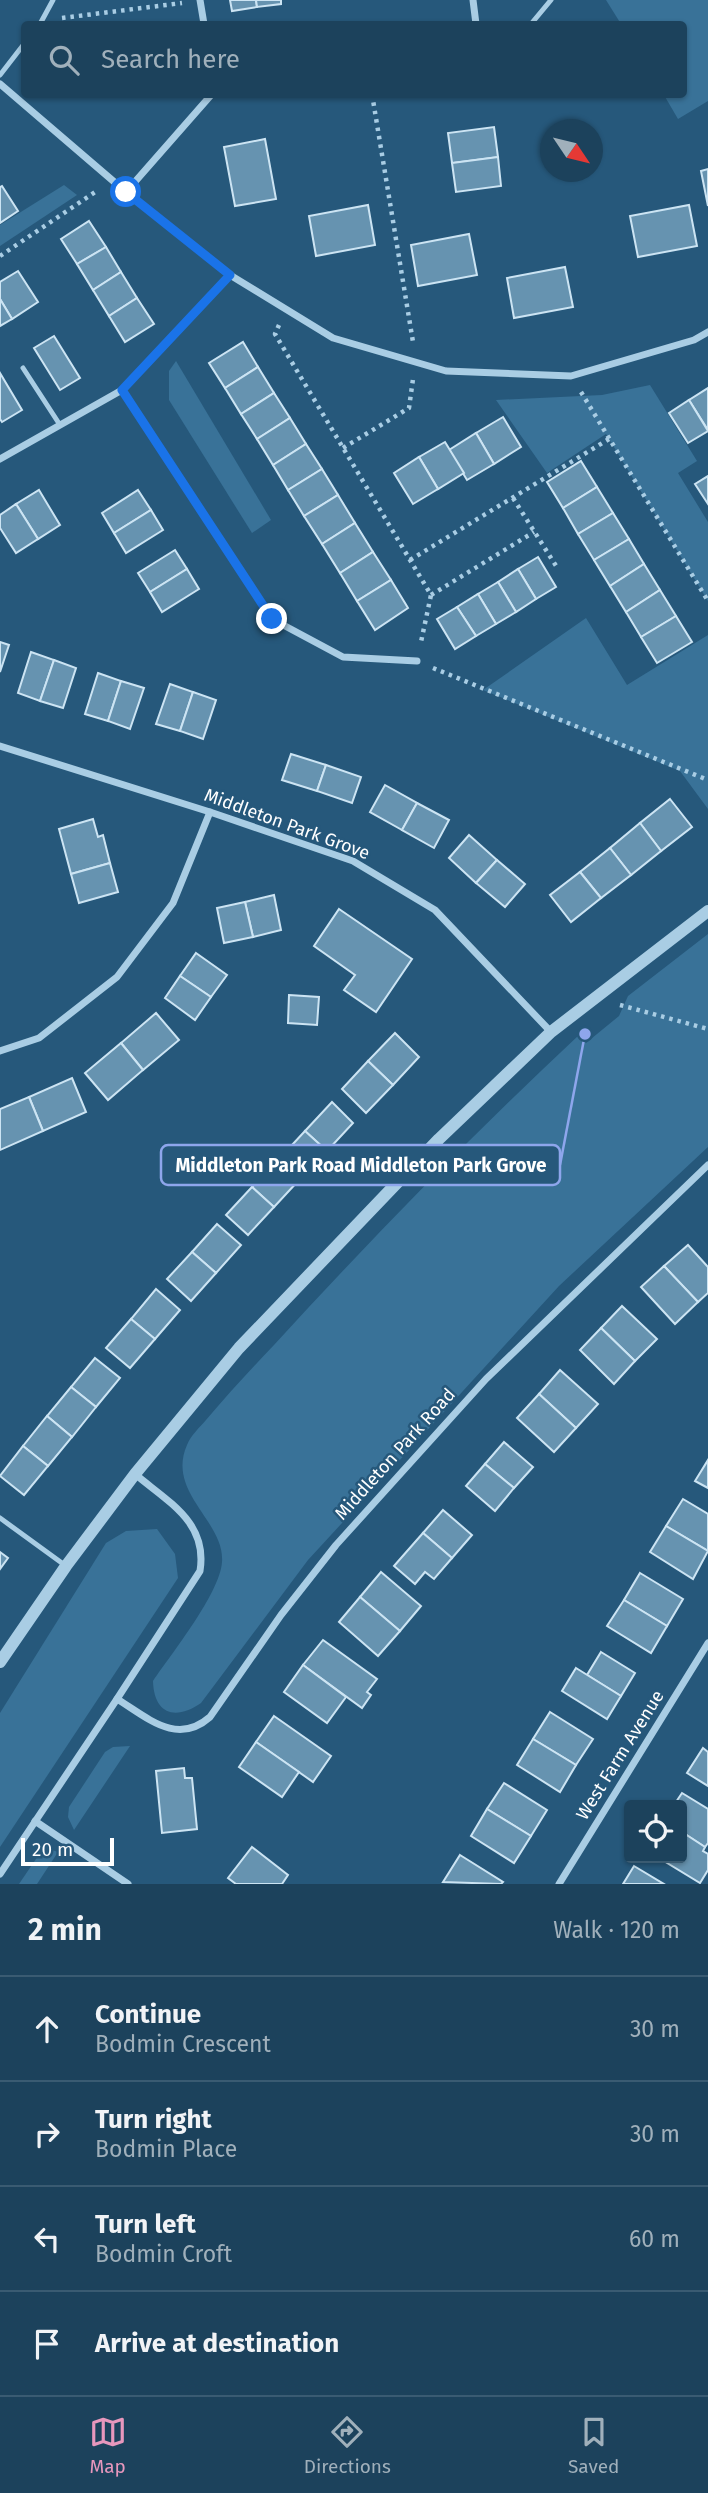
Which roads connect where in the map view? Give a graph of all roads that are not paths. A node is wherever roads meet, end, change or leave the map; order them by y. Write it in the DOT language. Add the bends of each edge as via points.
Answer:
graph roads {
  1 [pos="53,0"];
  2 [pos="473,0"];
  3 [pos="551,0"];
  4 [pos="200,1"];
  5 [pos="43,21"];
  6 [pos="203,21"];
  7 [pos="476,21"];
  8 [pos="534,21"];
  9 [pos="21,48"];
  10 [pos="0,75"];
  11 [pos="0,84"];
  12 [pos="208,98"];
  13 [pos="126,192"];
  14 [pos="230,275"];
  15 [pos="708,332"];
  16 [pos="23,368"];
  17 [pos="122,390"];
  18 [pos="60,425"];
  19 [pos="0,459"];
  20 [pos="417,661"];
  21 [pos="0,746"];
  22 [pos="210,812"];
  23 [pos="708,911"];
  24 [pos="551,1032"];
  25 [pos="0,1051"];
  26 [pos="708,1165"];
  27 [pos="135,1474"];
  28 [pos="0,1518"];
  29 [pos="66,1566"];
  30 [pos="708,1643"];
  31 [pos="1,1660"];
  32 [pos="117,1699"];
  33 [pos="35,1821"];
  34 [pos="0,1874"];
  35 [pos="128,1884"];
  36 [pos="559,1884"];
  1 -- 5 [label="lane"];
  2 -- 7 [label="street"];
  3 -- 8 [label="lane"];
  4 -- 6 [label="street"];
  9 -- 10 [label="lane"];
  11 -- 13 [label="street"];
  12 -- 13 [label="street"];
  13 -- 14 [label="street"];
  14 -- 15 [label="street" via="333,338 446,371 571,376"];
  14 -- 17 [label="street"];
  16 -- 18 [label="lane"];
  17 -- 18 [label="street"];
  17 -- 20 [label="street" via="272,619 342,657"];
  18 -- 19 [label="street"];
  21 -- 22 [label="street, Middleton Park Grove"];
  22 -- 24 [label="street, Middleton Park Grove" via="352,862 435,910"];
  22 -- 25 [label="street" via="173,903 117,977 39,1038"];
  23 -- 24 [label="street"];
  24 -- 27 [label="street" via="439,1139 239,1348"];
  26 -- 32 [label="street, Middleton Park Road" via="486,1379 362,1516 281,1615 211,1717 200,1726 174,1730"];
  27 -- 29 [label="street"];
  27 -- 32 [label="street" via="193,1526 202,1556 192,1585"];
  28 -- 29 [label="lane"];
  29 -- 31 [label="street"];
  30 -- 36 [label="street, West Farm Avenue"];
  32 -- 33 [label="street"];
  33 -- 34 [label="street"];
  33 -- 35 [label="street"];
}
